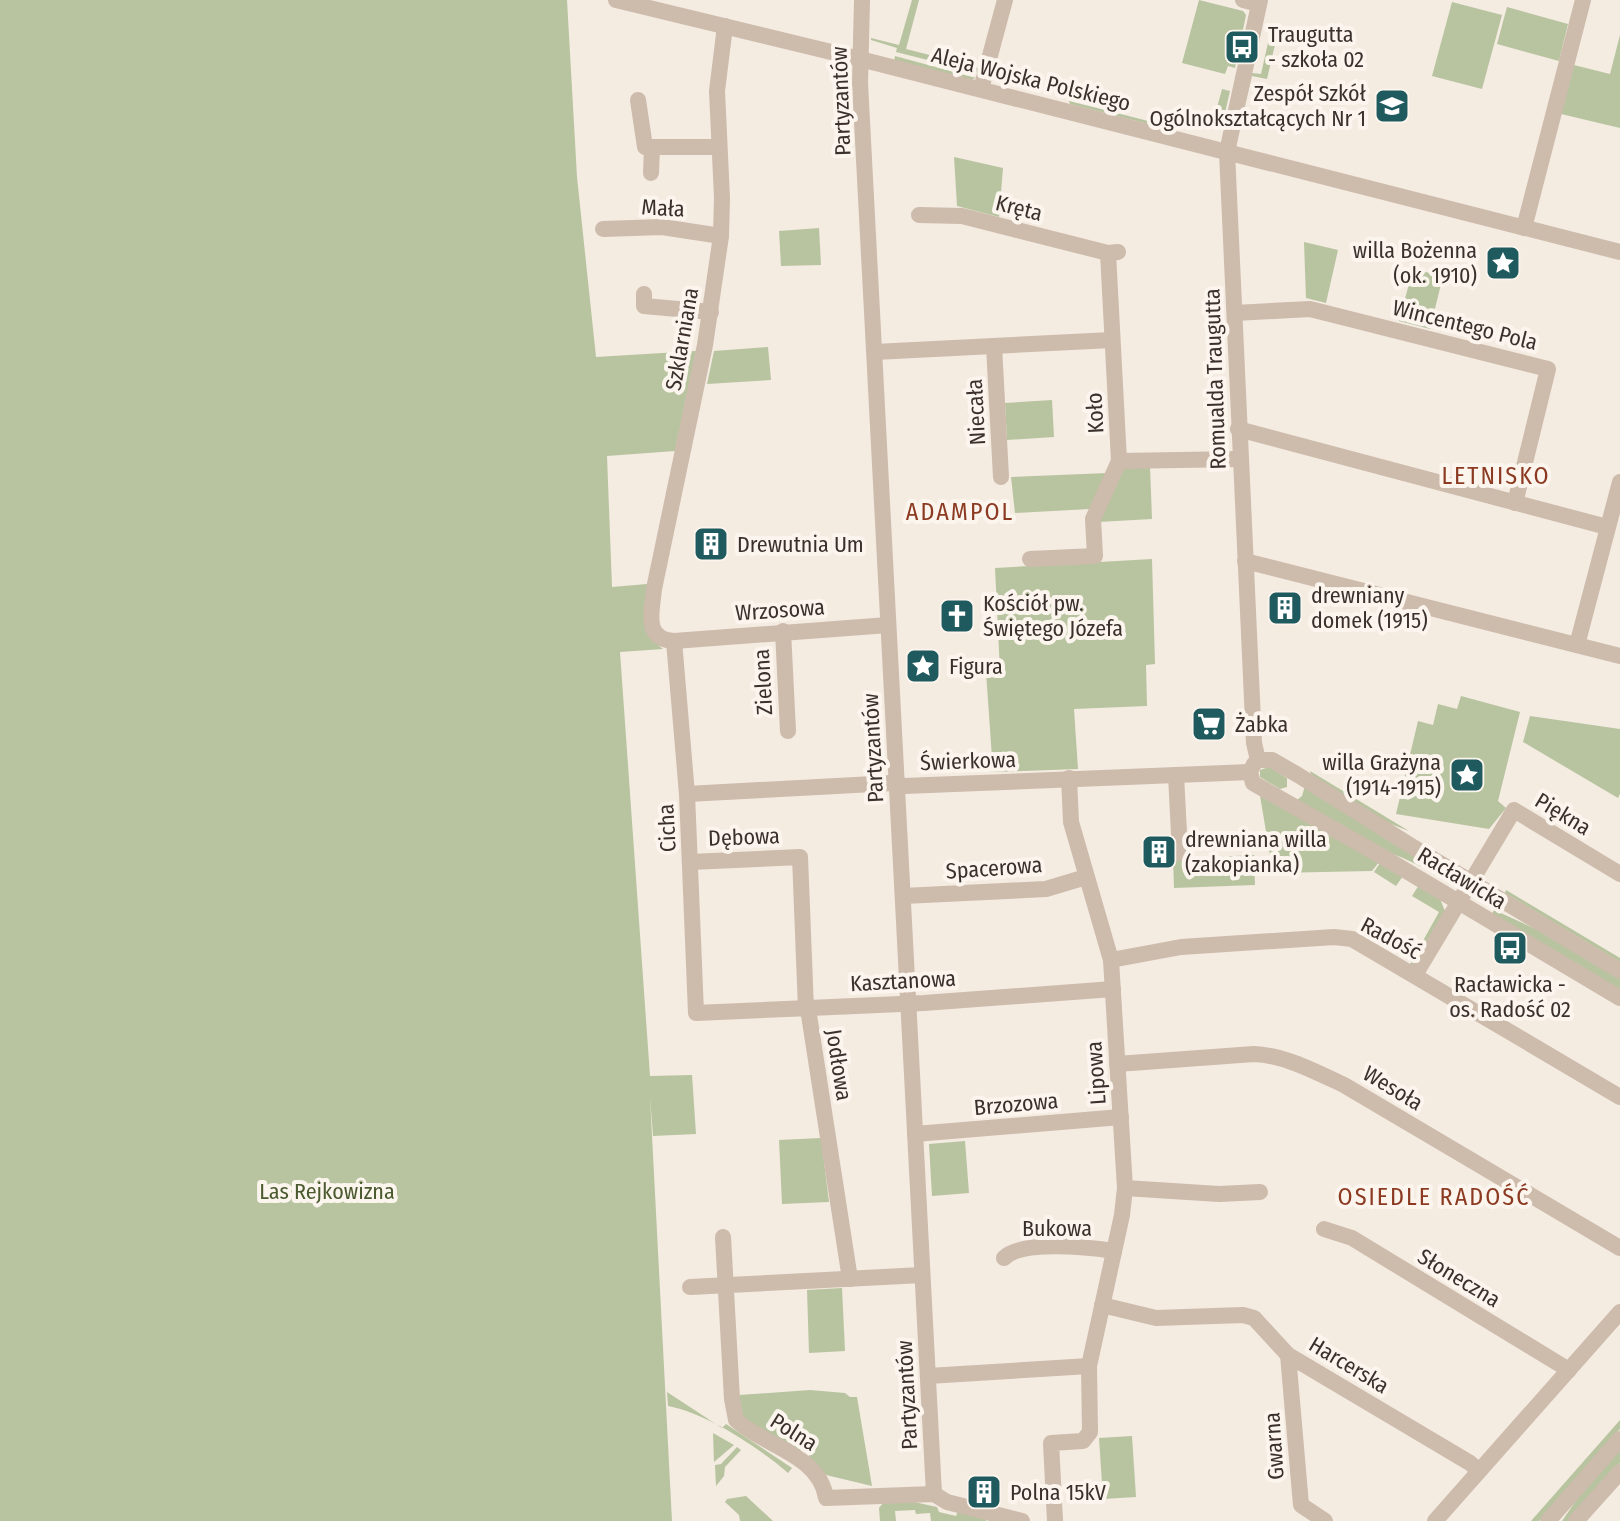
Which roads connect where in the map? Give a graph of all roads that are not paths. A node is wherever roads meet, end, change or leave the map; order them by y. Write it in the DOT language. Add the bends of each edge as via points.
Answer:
graph roads {
  1 [pos="616,0"];
  2 [pos="862,0"];
  3 [pos="1005,0"];
  4 [pos="1583,0"];
  5 [pos="1254,1"];
  6 [pos="725,26"];
  7 [pos="860,59"];
  8 [pos="981,89"];
  9 [pos="638,100"];
  10 [pos="652,147"];
  11 [pos="718,147"];
  12 [pos="1227,152"];
  13 [pos="651,173"];
  14 [pos="919,215"];
  15 [pos="1524,228"];
  16 [pos="603,229"];
  17 [pos="721,236"];
  18 [pos="1113,252"];
  19 [pos="1620,252"];
  20 [pos="644,294"];
  21 [pos="711,312"];
  22 [pos="1235,313"];
  23 [pos="1112,340"];
  24 [pos="994,346"];
  25 [pos="875,352"];
  26 [pos="1238,429"];
  27 [pos="1239,459"];
  28 [pos="1119,461"];
  29 [pos="1001,477"];
  30 [pos="1620,482"];
  31 [pos="1515,503"];
  32 [pos="1607,527"];
  33 [pos="1030,559"];
  34 [pos="1245,561"];
  35 [pos="888,625"];
  36 [pos="783,631"];
  37 [pos="674,641"];
  38 [pos="1577,645"];
  39 [pos="1620,656"];
  40 [pos="788,731"];
  41 [pos="1254,766"];
  42 [pos="1176,775"];
  43 [pos="1298,775"];
  44 [pos="1069,778"];
  45 [pos="897,785"];
  46 [pos="687,794"];
  47 [pos="1281,798"];
  48 [pos="1180,853"];
  49 [pos="800,857"];
  50 [pos="690,862"];
  51 [pos="1620,874"];
  52 [pos="1086,877"];
  53 [pos="1471,882"];
  54 [pos="903,896"];
  55 [pos="1459,902"];
  56 [pos="1111,960"];
  57 [pos="1620,971"];
  58 [pos="1415,975"];
  59 [pos="1113,989"];
  60 [pos="1620,998"];
  61 [pos="908,1003"];
  62 [pos="806,1009"];
  63 [pos="696,1013"];
  64 [pos="1117,1064"];
  65 [pos="1620,1097"];
  66 [pos="1121,1117"];
  67 [pos="915,1134"];
  68 [pos="1125,1188"];
  69 [pos="1260,1192"];
  70 [pos="1324,1229"];
  71 [pos="723,1237"];
  72 [pos="1620,1248"];
  73 [pos="1114,1251"];
  74 [pos="1004,1258"];
  75 [pos="922,1275"];
  76 [pos="850,1279"];
  77 [pos="726,1285"];
  78 [pos="690,1287"];
  79 [pos="1102,1305"];
  80 [pos="1620,1312"];
  81 [pos="1288,1355"];
  82 [pos="1089,1366"];
  83 [pos="1569,1370"];
  84 [pos="928,1376"];
  85 [pos="1620,1439"];
  86 [pos="1479,1471"];
  87 [pos="1620,1472"];
  88 [pos="934,1494"];
  89 [pos="1022,1521"];
  90 [pos="1055,1521"];
  91 [pos="1325,1521"];
  92 [pos="1435,1521"];
  93 [pos="1548,1521"];
  94 [pos="1576,1521"];
  1 -- 6 [label="street, Aleja Wojska Polskiego"];
  2 -- 7 [label="street, Partyzantów"];
  3 -- 8 [label="street"];
  4 -- 15 [label="street"];
  5 -- 12 [label="street, Romualda Traugutta"];
  6 -- 7 [label="street, Aleja Wojska Polskiego"];
  6 -- 11 [label="street, Szklarniana" via="717,91"];
  7 -- 8 [label="street, Aleja Wojska Polskiego"];
  7 -- 25 [label="street, Partyzantów"];
  8 -- 12 [label="street, Aleja Wojska Polskiego"];
  9 -- 10 [label="street" via="645,147"];
  10 -- 11 [label="street"];
  10 -- 13 [label="street"];
  11 -- 17 [label="street, Szklarniana"];
  12 -- 15 [label="street, Aleja Wojska Polskiego"];
  12 -- 22 [label="street, Romualda Traugutta"];
  14 -- 18 [label="street, Kręta" via="962,216"];
  15 -- 19 [label="street, Aleja Wojska Polskiego"];
  16 -- 17 [label="street, Mała" via="662,227"];
  17 -- 21 [label="street, Szklarniana"];
  18 -- 23 [label="street, Koło"];
  20 -- 21 [label="street" via="644,306"];
  21 -- 37 [label="street, Szklarniana" via="653,602 655,635"];
  22 -- 26 [label="street, Romualda Traugutta"];
  22 -- 31 [label="street, Wincentego Pola" via="1310,309 1548,369"];
  23 -- 24 [label="street"];
  23 -- 28 [label="street, Koło"];
  24 -- 25 [label="street"];
  24 -- 29 [label="street, Niecała"];
  25 -- 35 [label="street, Partyzantów"];
  26 -- 27 [label="street, Romualda Traugutta"];
  26 -- 31 [label="street"];
  27 -- 28 [label="street, Koło"];
  27 -- 34 [label="street, Romualda Traugutta"];
  28 -- 33 [label="street" via="1093,519 1095,556"];
  30 -- 32 [label="street"];
  31 -- 32 [label="street"];
  32 -- 38 [label="street"];
  34 -- 38 [label="street"];
  34 -- 41 [label="street, Romualda Traugutta"];
  35 -- 36 [label="street, Wrzosowa"];
  35 -- 45 [label="street, Partyzantów"];
  36 -- 37 [label="street, Wrzosowa"];
  36 -- 40 [label="street, Zielona"];
  37 -- 46 [label="street, Cicha"];
  38 -- 39 [label="street"];
  41 -- 42 [label="street, Świerkowa"];
  41 -- 43 [label="street, Racławicka" via="1272,760"];
  41 -- 47 [label="street, Racławicka" via="1253,783"];
  42 -- 44 [label="street, Świerkowa"];
  42 -- 48 [label="street"];
  43 -- 47 [label="street" via="1296,794"];
  43 -- 53 [label="street, Racławicka"];
  44 -- 45 [label="street, Świerkowa"];
  44 -- 52 [label="street, Lipowa" via="1071,822"];
  45 -- 46 [label="street, Świerkowa"];
  45 -- 54 [label="street, Partyzantów"];
  46 -- 50 [label="street, Cicha"];
  47 -- 55 [label="street, Racławicka"];
  49 -- 50 [label="street, Dębowa"];
  49 -- 62 [label="street, Jodłowa"];
  50 -- 63 [label="street, Cicha"];
  51 -- 53 [label="street, Piękna" via="1514,810"];
  52 -- 54 [label="street, Spacerowa" via="1046,889"];
  52 -- 56 [label="street, Lipowa"];
  53 -- 55 [label="street"];
  53 -- 57 [label="street, Racławicka"];
  54 -- 61 [label="street, Partyzantów"];
  55 -- 58 [label="street"];
  55 -- 60 [label="street, Racławicka"];
  56 -- 58 [label="street, Radość" via="1181,947 1346,937"];
  56 -- 59 [label="street, Lipowa"];
  58 -- 65 [label="street, Radość"];
  59 -- 61 [label="street, Kasztanowa"];
  59 -- 64 [label="street, Lipowa"];
  61 -- 62 [label="street, Kasztanowa"];
  61 -- 67 [label="street, Partyzantów"];
  62 -- 63 [label="street, Kasztanowa"];
  62 -- 76 [label="street, Jodłowa"];
  64 -- 66 [label="street, Lipowa"];
  64 -- 72 [label="street, Wesoła" via="1254,1054 1311,1070"];
  66 -- 67 [label="street, Brzozowa"];
  66 -- 68 [label="street, Lipowa"];
  67 -- 75 [label="street, Partyzantów"];
  68 -- 69 [label="street"];
  68 -- 73 [label="street, Lipowa"];
  70 -- 83 [label="street, Słoneczna" via="1352,1238"];
  71 -- 77 [label="street"];
  73 -- 74 [label="street, Bukowa" via="1052,1247 1011,1251"];
  73 -- 79 [label="street, Lipowa"];
  75 -- 76 [label="street"];
  75 -- 84 [label="street, Partyzantów"];
  76 -- 77 [label="street"];
  77 -- 78 [label="street"];
  77 -- 88 [label="street, Polna" via="736,1420 817,1473 826,1498"];
  79 -- 81 [label="street, Harcerska" via="1156,1318 1249,1316"];
  79 -- 82 [label="street, Lipowa"];
  80 -- 83 [label="street"];
  81 -- 86 [label="street, Harcerska"];
  81 -- 91 [label="street, Gwarna" via="1301,1505"];
  82 -- 84 [label="street"];
  82 -- 90 [label="street, Lipowa" via="1089,1436 1051,1443"];
  83 -- 86 [label="street"];
  84 -- 88 [label="street, Partyzantów"];
  85 -- 93 [label="street"];
  86 -- 92 [label="street"];
  87 -- 94 [label="street"];
  88 -- 89 [label="street, Polna"];
}
